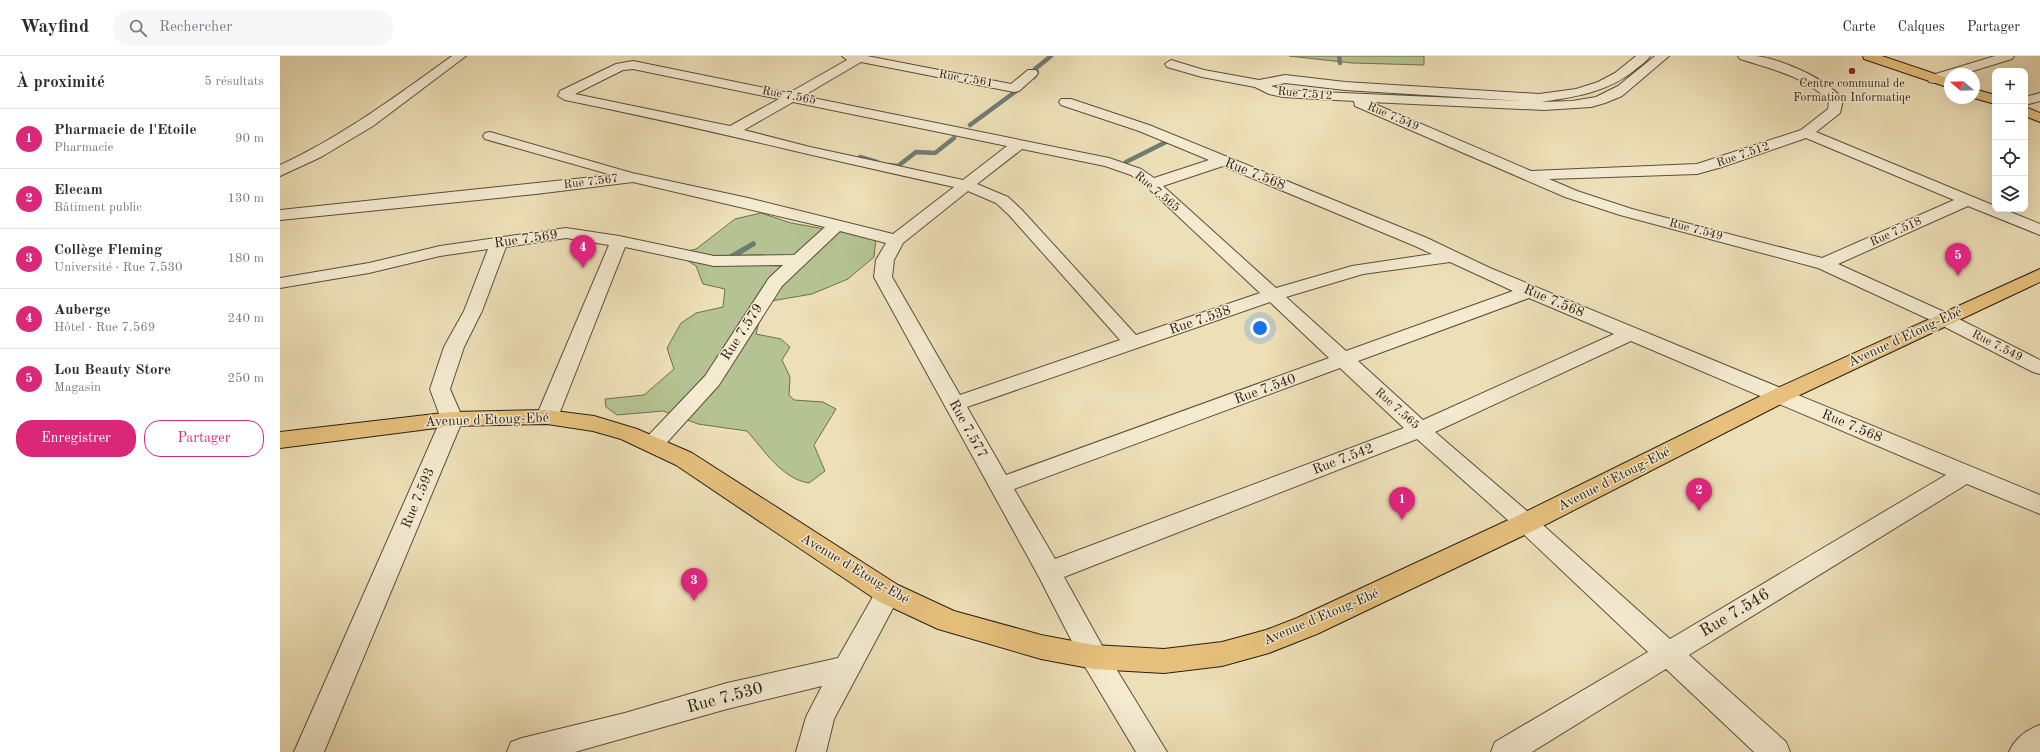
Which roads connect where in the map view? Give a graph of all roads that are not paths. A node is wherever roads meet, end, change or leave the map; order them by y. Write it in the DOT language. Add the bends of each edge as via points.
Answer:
graph roads {
  1 [pos="460,56"];
  2 [pos="1644,56"];
  3 [pos="1663,56"];
  4 [pos="1744,56"];
  5 [pos="1869,56"];
  6 [pos="1964,56"];
  7 [pos="2008,56"];
  8 [pos="854,57"];
  9 [pos="1986,63"];
  10 [pos="1171,64"];
  11 [pos="1032,73"];
  12 [pos="1934,79"];
  13 [pos="1944,82"];
  14 [pos="1259,84"];
  15 [pos="1980,95"];
  16 [pos="791,97"];
  17 [pos="2040,97"];
  18 [pos="1348,98"];
  19 [pos="1992,99"];
  20 [pos="2028,100"];
  21 [pos="1066,102"];
  22 [pos="732,131"];
  23 [pos="1806,133"];
  24 [pos="490,136"];
  25 [pos="1020,143"];
  26 [pos="1222,161"];
  27 [pos="280,171"];
  28 [pos="1528,175"];
  29 [pos="633,177"];
  30 [pos="1152,184"];
  31 [pos="966,186"];
  32 [pos="1967,200"];
  33 [pos="280,215"];
  34 [pos="837,225"];
  35 [pos="2040,230"];
  36 [pos="896,240"];
  37 [pos="619,241"];
  38 [pos="499,242"];
  39 [pos="1451,257"];
  40 [pos="797,260"];
  41 [pos="1824,264"];
  42 [pos="2040,275"];
  43 [pos="280,283"];
  44 [pos="1530,291"];
  45 [pos="1272,295"];
  46 [pos="1944,319"];
  47 [pos="1630,334"];
  48 [pos="1132,343"];
  49 [pos="1344,360"];
  50 [pos="2040,368"];
  51 [pos="1781,395"];
  52 [pos="954,404"];
  53 [pos="547,417"];
  54 [pos="452,419"];
  55 [pos="1420,430"];
  56 [pos="280,440"];
  57 [pos="654,444"];
  58 [pos="1965,474"];
  59 [pos="999,486"];
  60 [pos="2040,505"];
  61 [pos="1526,523"];
  62 [pos="1049,572"];
  63 [pos="888,593"];
  64 [pos="1667,654"];
  65 [pos="1094,657"];
  66 [pos="847,668"];
  67 [pos="2040,738"];
  68 [pos="309,752"];
  69 [pos="522,752"];
  70 [pos="811,752"];
  71 [pos="1152,752"];
  72 [pos="1506,752"];
  73 [pos="1775,752"];
  74 [pos="2024,752"];
  1 -- 27 [label="street" via="368,123 316,154"];
  2 -- 14 [label="street, Rue 7.512" via="1612,80 1570,94 1538,98 1353,87 1285,80"];
  3 -- 18 [label="street, Rue 7.512" via="1616,94 1596,101 1544,106"];
  4 -- 23 [label="street, Rue 7.512" via="1809,79 1827,90 1836,100 1835,110"];
  5 -- 12 [label="main road"];
  6 -- 9 [label="street"];
  7 -- 9 [label="street"];
  8 -- 11 [label="street, Rue 7.561" via="1014,88"];
  8 -- 16 [label="street"];
  9 -- 12 [label="street"];
  10 -- 14 [label="street"];
  12 -- 13 [label="main road"];
  14 -- 18 [label="street, Rue 7.512" via="1279,94"];
  15 -- 19 [label="main road"];
  16 -- 22 [label="street"];
  16 -- 22 [label="street, Rue 7.565" via="633,65 620,66 565,94"];
  16 -- 25 [label="street, Rue 7.565"];
  17 -- 20 [label="street"];
  18 -- 28 [label="street, Rue 7.549"];
  21 -- 26 [label="street, Rue 7.568" via="1144,128"];
  22 -- 31 [label="street, Rue 7.565"];
  23 -- 28 [label="street, Rue 7.512" via="1697,169"];
  23 -- 32 [label="street"];
  24 -- 29 [label="street"];
  25 -- 30 [label="street, Rue 7.565" via="1109,162 1136,172"];
  25 -- 31 [label="street, Rue 7.577"];
  26 -- 30 [label="street"];
  26 -- 39 [label="street, Rue 7.568"];
  28 -- 41 [label="street, Rue 7.549" via="1571,194 1626,212"];
  29 -- 33 [label="street, Rue 7.567"];
  29 -- 34 [label="street, Rue 7.567"];
  30 -- 45 [label="street, Rue 7.565"];
  31 -- 36 [label="street, Rue 7.577"];
  31 -- 48 [label="street, Rue 7.565" via="987,192 1002,200 1015,212"];
  32 -- 35 [label="street"];
  32 -- 41 [label="street, Rue 7.518"];
  34 -- 36 [label="street, Rue 7.567"];
  34 -- 40 [label="street, Rue 7.579"];
  36 -- 52 [label="street, Rue 7.577" via="885,260 883,277"];
  37 -- 38 [label="street, Rue 7.569" via="566,233"];
  37 -- 40 [label="street, Rue 7.569" via="714,261"];
  37 -- 53 [label="street"];
  38 -- 43 [label="street, Rue 7.569" via="440,251 369,268"];
  38 -- 54 [label="street" via="473,311 454,347 440,389"];
  39 -- 44 [label="street, Rue 7.568"];
  39 -- 45 [label="street, Rue 7.538" via="1362,269"];
  40 -- 57 [label="street, Rue 7.579" via="775,282 712,380"];
  41 -- 46 [label="street, Rue 7.549"];
  42 -- 46 [label="main road, Avenue d'Etoug-Ebé"];
  44 -- 47 [label="street, Rue 7.568"];
  44 -- 49 [label="street, Rue 7.540"];
  45 -- 48 [label="street, Rue 7.538"];
  45 -- 49 [label="street, Rue 7.565"];
  46 -- 50 [label="street, Rue 7.549"];
  46 -- 51 [label="main road, Avenue d'Etoug-Ebé"];
  47 -- 51 [label="street, Rue 7.568"];
  47 -- 55 [label="street, Rue 7.542"];
  48 -- 52 [label="street, Rue 7.538"];
  49 -- 55 [label="street, Rue 7.565"];
  49 -- 59 [label="street, Rue 7.540"];
  51 -- 58 [label="street, Rue 7.568"];
  51 -- 61 [label="main road, Avenue d'Etoug-Ebé"];
  52 -- 59 [label="street, Rue 7.577"];
  53 -- 54 [label="main road, Avenue d'Etoug-Ebé"];
  53 -- 57 [label="main road, Avenue d'Etoug-Ebé" via="594,424"];
  54 -- 56 [label="main road, Avenue d'Etoug-Ebé"];
  54 -- 68 [label="street, Rue 7.593"];
  55 -- 61 [label="street, Rue 7.565"];
  55 -- 62 [label="street, Rue 7.542"];
  57 -- 63 [label="main road, Avenue d'Etoug-Ebé" via="720,480 783,525"];
  58 -- 60 [label="street, Rue 7.568"];
  58 -- 64 [label="street, Rue 7.546"];
  59 -- 62 [label="street, Rue 7.577"];
  61 -- 64 [label="street, Rue 7.565"];
  61 -- 65 [label="main road, Avenue d'Etoug-Ebé" via="1269,642 1222,654 1164,661"];
  62 -- 65 [label="street, Rue 7.577"];
  63 -- 65 [label="main road, Avenue d'Etoug-Ebé" via="948,621 1041,647"];
  63 -- 66 [label="street"];
  64 -- 72 [label="street, Rue 7.546"];
  64 -- 73 [label="street, Rue 7.565"];
  65 -- 71 [label="street, Rue 7.577"];
  66 -- 69 [label="street, Rue 7.530" via="727,696 626,726"];
  66 -- 70 [label="street" via="820,717"];
  67 -- 74 [label="street"];
}
